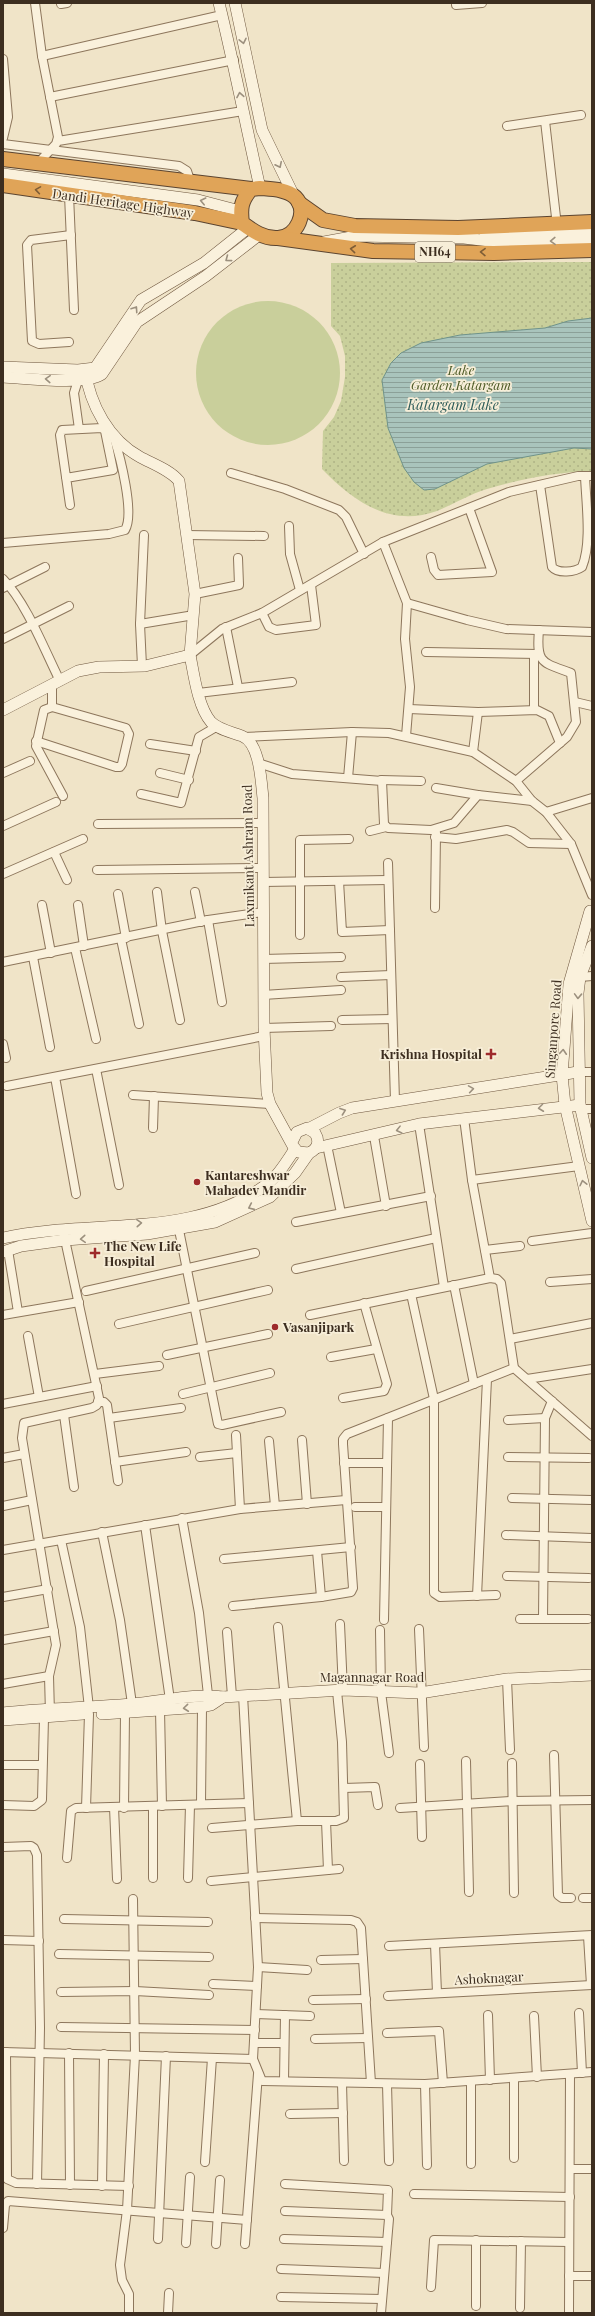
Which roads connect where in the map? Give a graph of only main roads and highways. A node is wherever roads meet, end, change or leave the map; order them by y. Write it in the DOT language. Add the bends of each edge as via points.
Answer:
graph roads {
  1 [pos="3,159"];
  2 [pos="3,185"];
  3 [pos="253,189"];
  4 [pos="297,199"];
  5 [pos="592,222"];
  6 [pos="247,224"];
  7 [pos="278,238"];
  8 [pos="592,250"];
  1 -- 3 [label="highway, NH64"];
  6 -- 2 [label="highway, Dandi Heritage Highway / NH64, one-way" via="196,213"];
  3 -- 4 [label="highway, NH64" via="282,191"];
  3 -- 6 [label="highway" via="242,200"];
  4 -- 5 [label="highway, NH64" via="323,220 355,226 557,228"];
  4 -- 7 [label="highway" via="301,218 296,228 288,235"];
  6 -- 7 [label="highway, NH64"];
  8 -- 7 [label="highway, NH64, one-way" via="373,251"];
}
